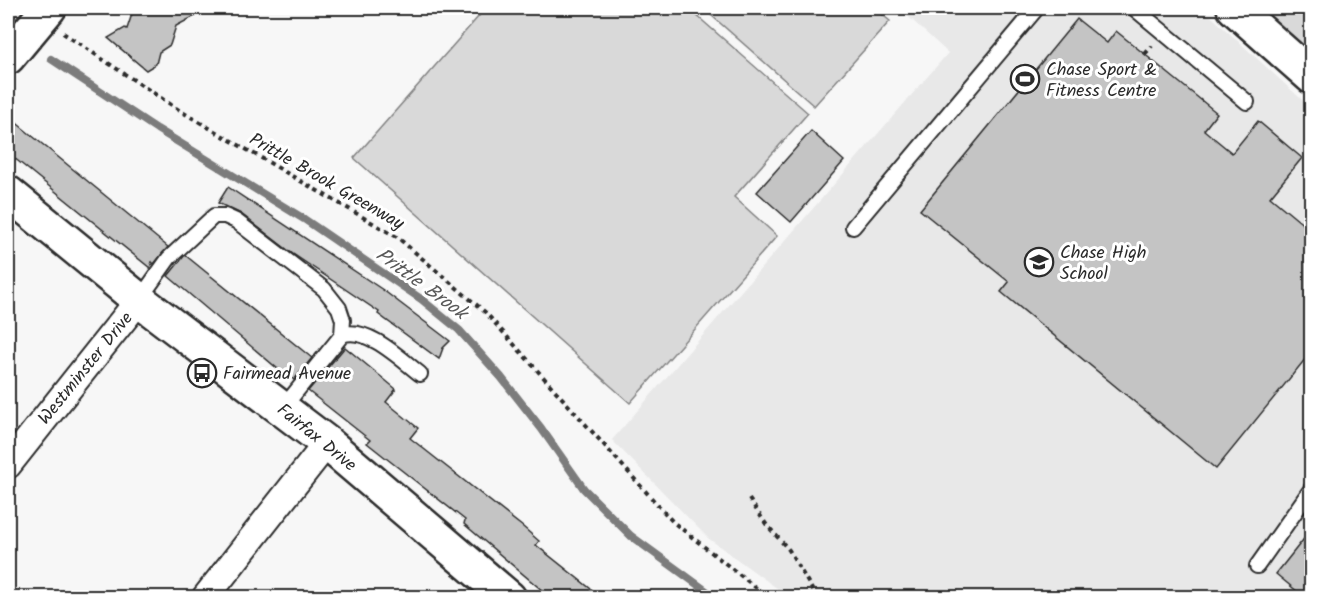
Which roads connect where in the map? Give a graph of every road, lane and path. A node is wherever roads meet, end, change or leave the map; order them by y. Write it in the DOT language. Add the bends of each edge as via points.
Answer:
graph roads {
  1 [pos="1037,8"];
  2 [pos="1134,8"];
  3 [pos="1234,8"];
  4 [pos="54,19"];
  5 [pos="8,57"];
  6 [pos="1311,77"];
  7 [pos="1246,102"];
  8 [pos="8,193"];
  9 [pos="853,227"];
  10 [pos="139,300"];
  11 [pos="342,335"];
  12 [pos="420,374"];
  13 [pos="282,409"];
  14 [pos="327,443"];
  15 [pos="8,465"];
  16 [pos="1311,488"];
  17 [pos="749,499"];
  18 [pos="1257,566"];
  19 [pos="205,597"];
  20 [pos="509,597"];
  21 [pos="769,597"];
  22 [pos="817,597"];
  1 -- 9 [label="lane"];
  2 -- 7 [label="lane"];
  3 -- 6 [label="street"];
  4 -- 5 [label="street"];
  4 -- 21 [label="path, Prittle Brook Greenway" via="182,112 397,237 485,312 673,522"];
  8 -- 10 [label="street, Fairfax Drive"];
  10 -- 11 [label="lane" via="169,258 214,216 225,216 324,289 339,308"];
  10 -- 13 [label="street, Fairfax Drive"];
  10 -- 15 [label="street, Westminster Drive"];
  11 -- 12 [label="lane" via="349,332 370,338"];
  11 -- 13 [label="lane"];
  13 -- 14 [label="street, Fairfax Drive"];
  14 -- 19 [label="street"];
  14 -- 20 [label="street, Fairfax Drive"];
  16 -- 18 [label="lane"];
  17 -- 22 [label="path" via="789,550"];
}
